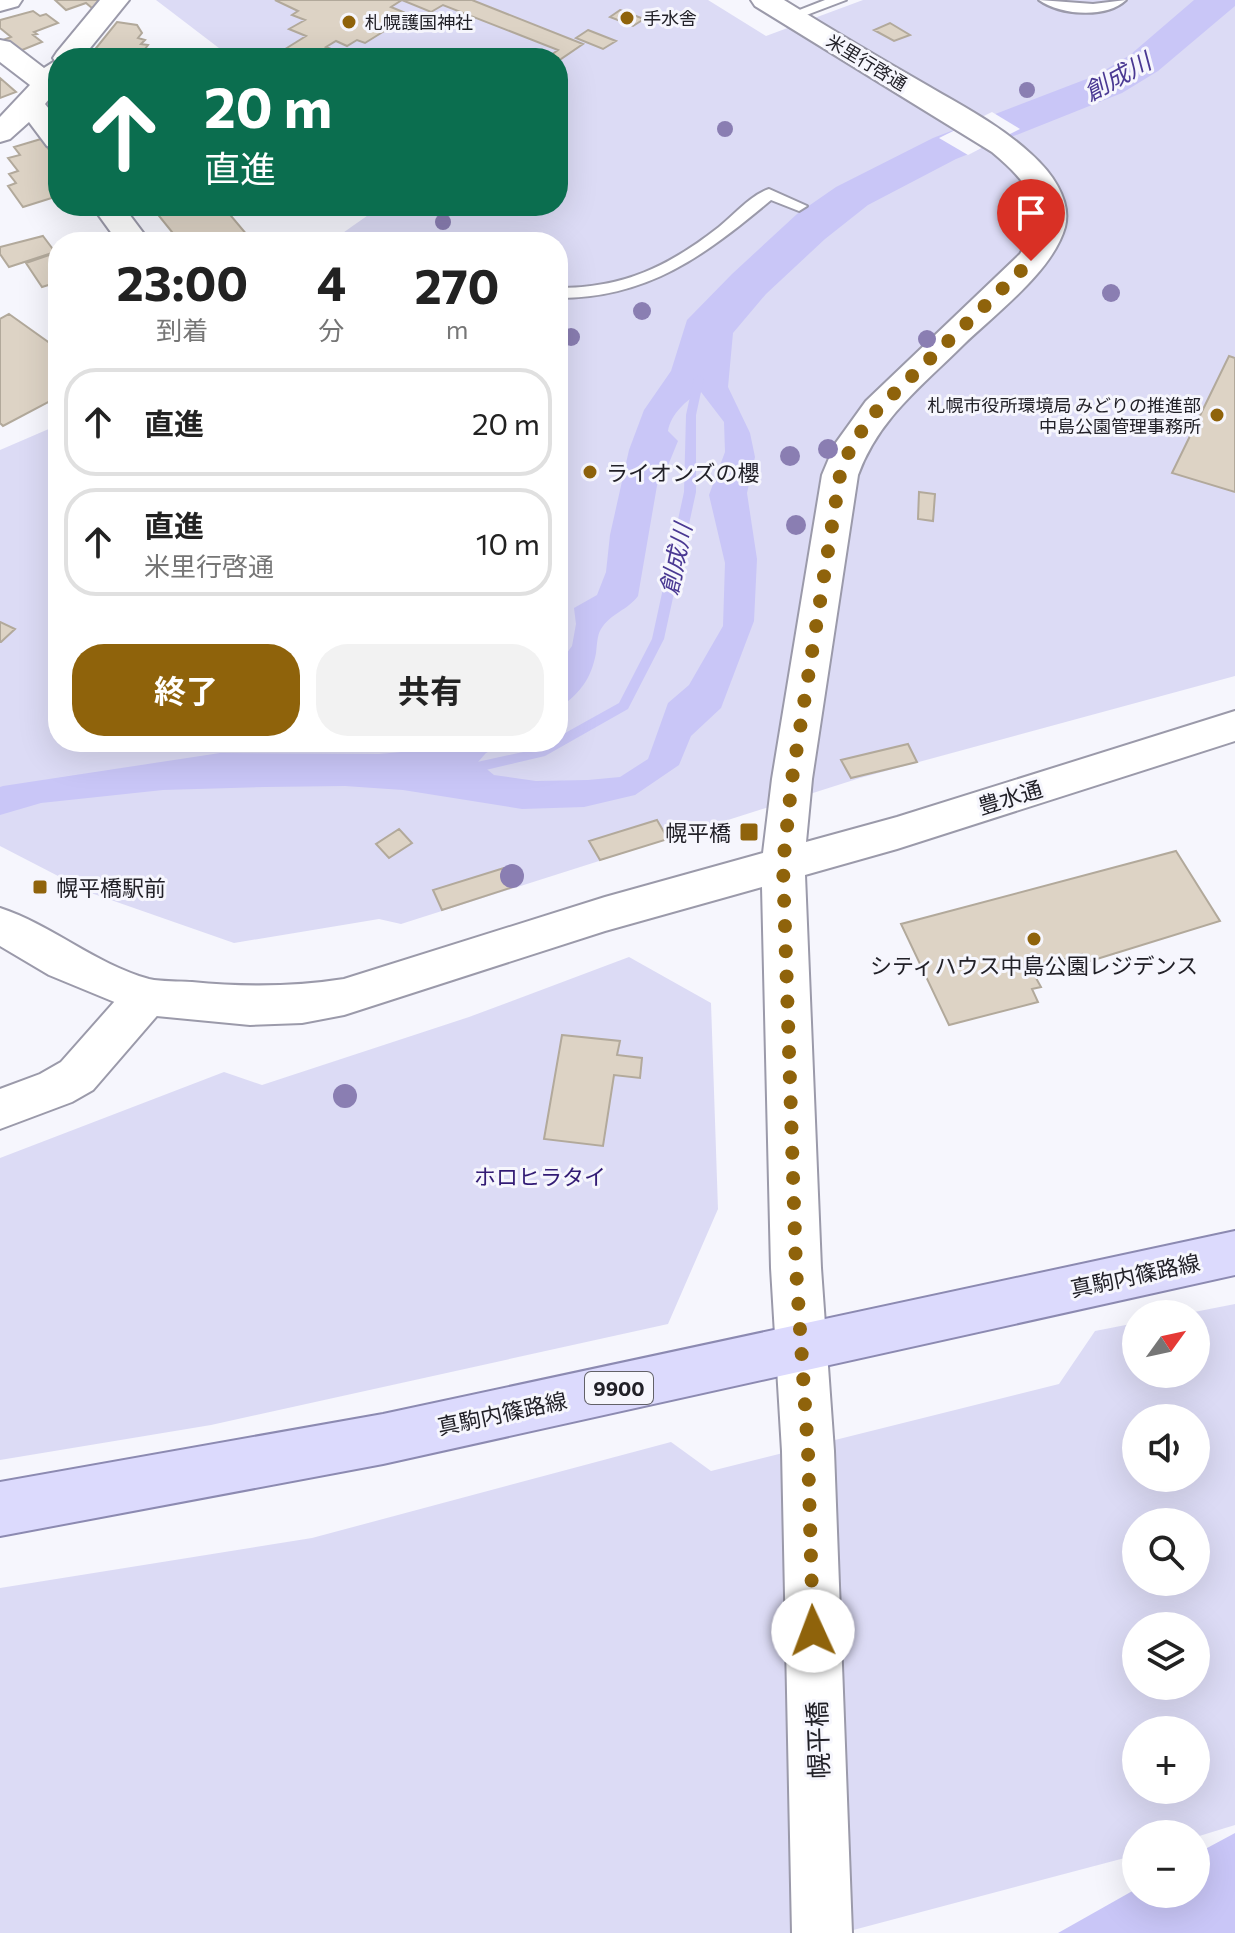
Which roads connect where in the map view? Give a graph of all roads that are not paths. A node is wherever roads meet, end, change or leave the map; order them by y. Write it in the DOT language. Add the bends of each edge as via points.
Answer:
graph roads {
  1 [pos="8,0"];
  2 [pos="115,0"];
  3 [pos="765,0"];
  4 [pos="839,0"];
  5 [pos="1046,0"];
  6 [pos="1119,0"];
  7 [pos="0,3"];
  8 [pos="791,16"];
  9 [pos="0,48"];
  10 [pos="75,48"];
  11 [pos="45,85"];
  12 [pos="0,133"];
  13 [pos="799,206"];
  14 [pos="568,293"];
  15 [pos="1235,726"];
  16 [pos="783,865"];
  17 [pos="0,925"];
  18 [pos="146,997"];
  19 [pos="0,1109"];
  20 [pos="1235,1253"];
  21 [pos="800,1346"];
  22 [pos="0,1509"];
  23 [pos="822,1933"];
  1 -- 7 [label="street"];
  2 -- 10 [label="street"];
  3 -- 8 [label="street, 米里行啓通"];
  4 -- 8 [label="lane"];
  5 -- 6 [label="lane" via="1087,9"];
  8 -- 16 [label="street, 米里行啓通" via="982,132 1039,180 1052,218 1047,239 1031,261 878,409 852,444 840,475"];
  9 -- 11 [label="street"];
  11 -- 12 [label="street"];
  13 -- 14 [label="lane" via="769,194 719,236 653,277 601,294"];
  15 -- 16 [label="street, 豊水通"];
  16 -- 18 [label="street, 豊水通" via="605,914 344,997 250,1006"];
  16 -- 21 [label="street, 米里行啓通"];
  17 -- 18 [label="street, 豊水通" via="65,962"];
  18 -- 19 [label="street" via="77,1076"];
  20 -- 21 [label="main road, 真駒内篠路線 / 9900"];
  21 -- 22 [label="main road, 真駒内篠路線 / 9900" via="383,1439"];
  21 -- 23 [label="street, 幌平橋" via="808,1451"];
}
